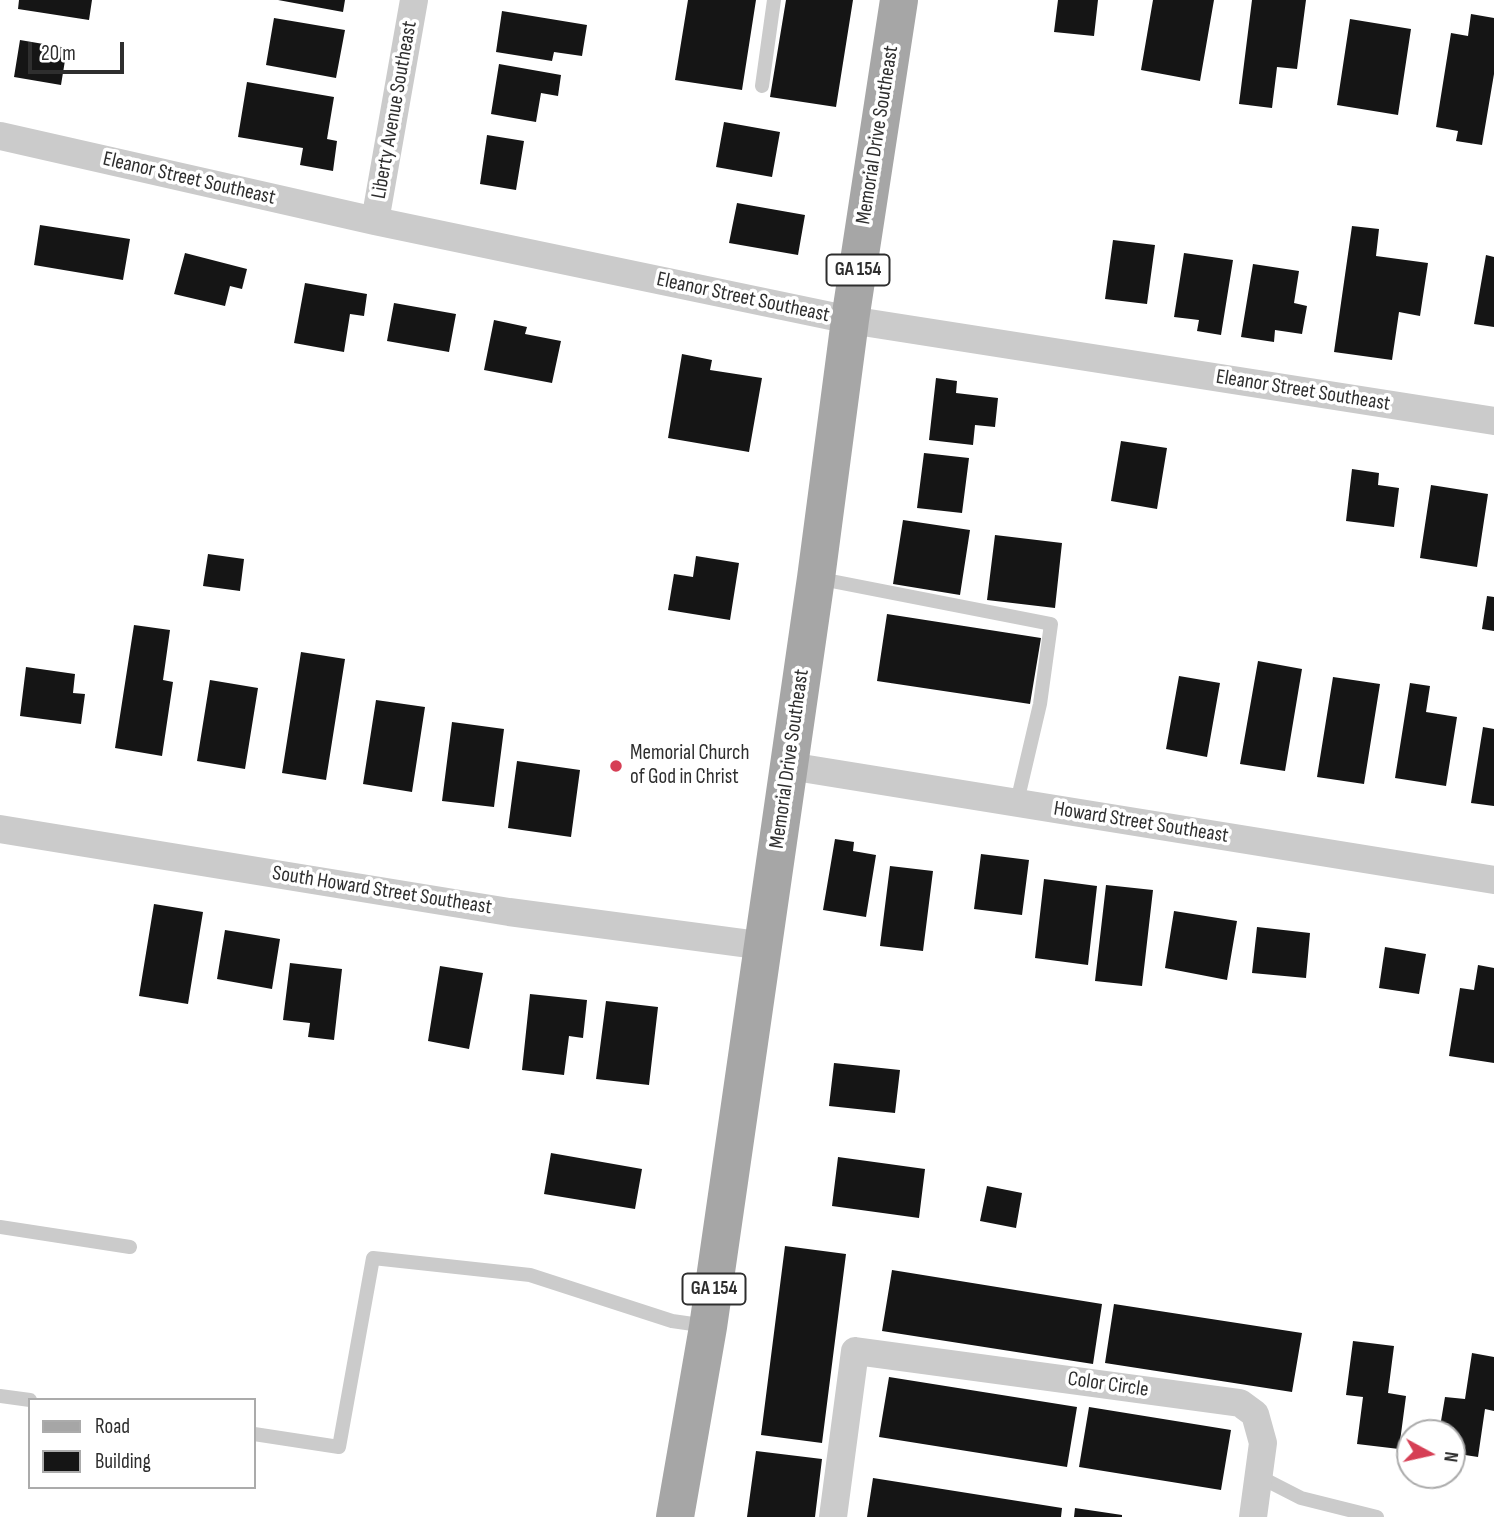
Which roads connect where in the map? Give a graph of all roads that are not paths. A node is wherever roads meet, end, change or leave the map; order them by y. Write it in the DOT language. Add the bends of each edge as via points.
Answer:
graph roads {
  1 [pos="414,0"];
  2 [pos="774,0"];
  3 [pos="899,0"];
  4 [pos="762,86"];
  5 [pos="0,136"];
  6 [pos="375,221"];
  7 [pos="850,320"];
  8 [pos="1494,421"];
  9 [pos="816,578"];
  10 [pos="789,766"];
  11 [pos="1017,802"];
  12 [pos="0,829"];
  13 [pos="1494,880"];
  14 [pos="765,946"];
  15 [pos="0,1227"];
  16 [pos="130,1247"];
  17 [pos="708,1327"];
  18 [pos="0,1396"];
  19 [pos="28,1400"];
  20 [pos="256,1434"];
  21 [pos="1258,1476"];
  22 [pos="675,1517"];
  23 [pos="833,1517"];
  24 [pos="1253,1517"];
  25 [pos="1377,1517"];
  1 -- 6 [label="street, Liberty Avenue Southeast"];
  2 -- 4 [label="lane"];
  3 -- 7 [label="main road, Memorial Drive Southeast / GA 154"];
  5 -- 6 [label="street, Eleanor Street Southeast"];
  6 -- 7 [label="street, Eleanor Street Southeast"];
  7 -- 8 [label="street, Eleanor Street Southeast"];
  7 -- 9 [label="main road, Memorial Drive Southeast / GA 154"];
  9 -- 10 [label="main road, Memorial Drive Southeast / GA 154"];
  9 -- 11 [label="lane" via="1051,624 1040,704"];
  10 -- 11 [label="street, Howard Street Southeast"];
  10 -- 14 [label="main road, Memorial Drive Southeast / GA 154"];
  11 -- 13 [label="street, Howard Street Southeast"];
  12 -- 14 [label="street, South Howard Street Southeast" via="509,912"];
  14 -- 17 [label="main road, Memorial Drive Southeast / GA 154"];
  15 -- 16 [label="lane"];
  17 -- 20 [label="lane" via="672,1321 530,1275 373,1258 339,1447"];
  17 -- 22 [label="main road, Memorial Drive Southeast / GA 154"];
  18 -- 19 [label="lane"];
  21 -- 23 [label="street, Color Circle" via="1260,1434 1255,1414 1240,1403 855,1351"];
  21 -- 24 [label="street, Color Circle"];
  21 -- 25 [label="lane" via="1301,1498"];
}
